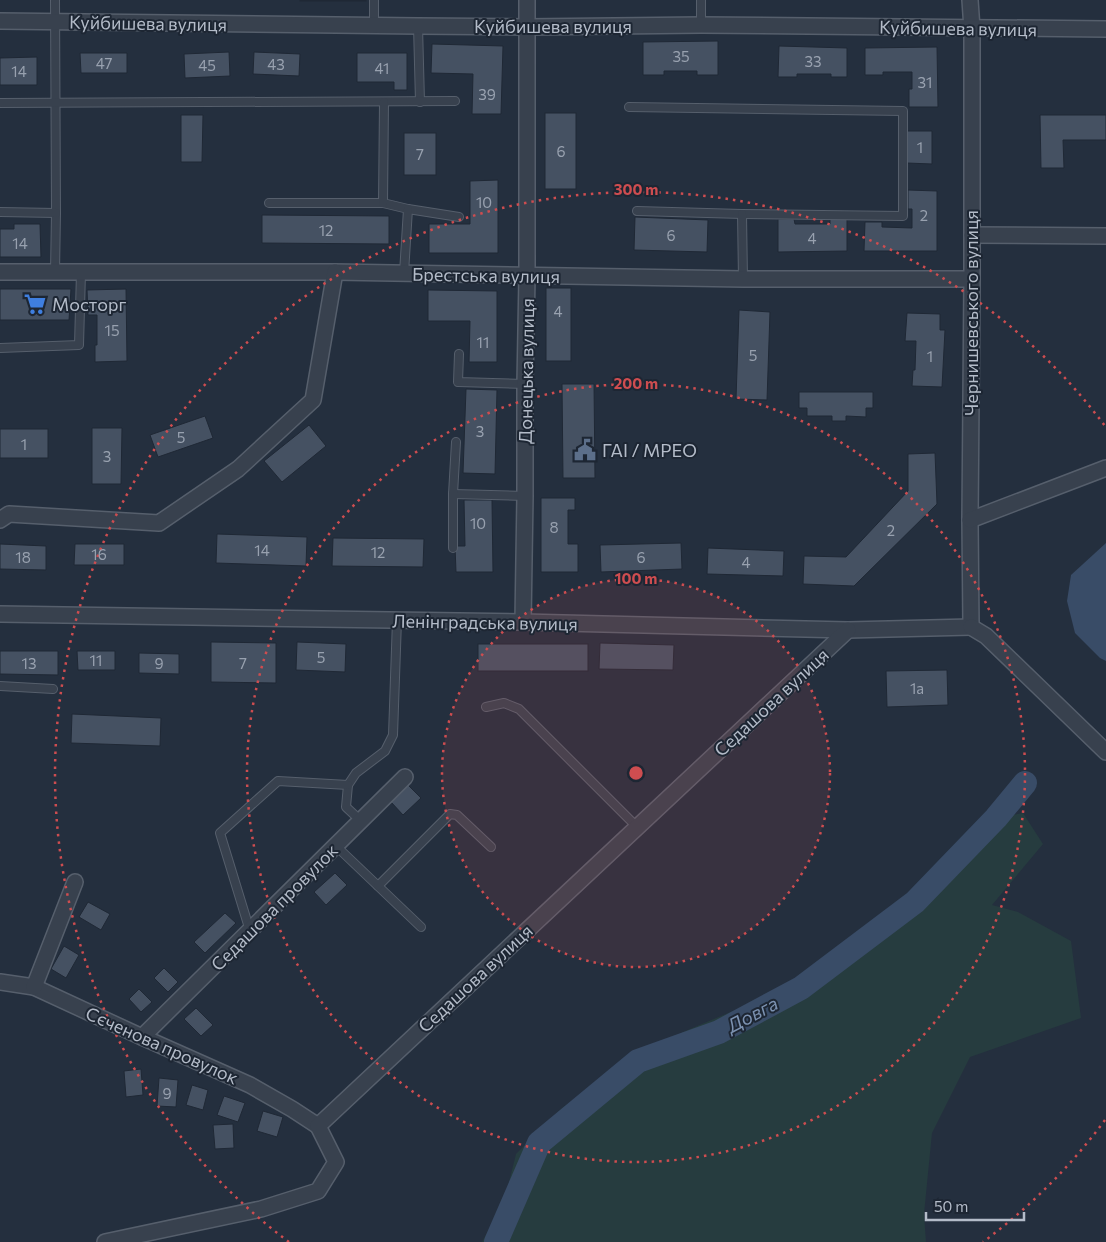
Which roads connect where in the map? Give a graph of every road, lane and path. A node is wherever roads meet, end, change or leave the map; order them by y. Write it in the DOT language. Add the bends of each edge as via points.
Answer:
graph roads {
  1 [pos="55,0"];
  2 [pos="374,0"];
  3 [pos="527,0"];
  4 [pos="701,0"];
  5 [pos="970,0"];
  6 [pos="0,21"];
  7 [pos="55,22"];
  8 [pos="701,25"];
  9 [pos="374,26"];
  10 [pos="418,26"];
  11 [pos="527,27"];
  12 [pos="972,29"];
  13 [pos="1106,29"];
  14 [pos="454,101"];
  15 [pos="384,102"];
  16 [pos="420,102"];
  17 [pos="0,103"];
  18 [pos="56,104"];
  19 [pos="629,107"];
  20 [pos="269,203"];
  21 [pos="383,203"];
  22 [pos="408,209"];
  23 [pos="637,211"];
  24 [pos="0,212"];
  25 [pos="56,213"];
  26 [pos="742,214"];
  27 [pos="459,218"];
  28 [pos="972,235"];
  29 [pos="1106,236"];
  30 [pos="0,272"];
  31 [pos="55,272"];
  32 [pos="81,272"];
  33 [pos="336,272"];
  34 [pos="404,274"];
  35 [pos="527,276"];
  36 [pos="743,279"];
  37 [pos="972,279"];
  38 [pos="0,348"];
  39 [pos="458,354"];
  40 [pos="524,384"];
  41 [pos="456,442"];
  42 [pos="1106,468"];
  43 [pos="453,494"];
  44 [pos="525,496"];
  45 [pos="0,520"];
  46 [pos="970,520"];
  47 [pos="453,548"];
  48 [pos="0,614"];
  49 [pos="396,620"];
  50 [pos="523,622"];
  51 [pos="971,627"];
  52 [pos="848,630"];
  53 [pos="0,686"];
  54 [pos="53,689"];
  55 [pos="486,707"];
  56 [pos="1106,752"];
  57 [pos="405,777"];
  58 [pos="348,786"];
  59 [pos="361,821"];
  60 [pos="637,827"];
  61 [pos="336,846"];
  62 [pos="491,847"];
  63 [pos="75,882"];
  64 [pos="378,886"];
  65 [pos="421,927"];
  66 [pos="250,931"];
  67 [pos="0,982"];
  68 [pos="34,986"];
  69 [pos="142,1038"];
  70 [pos="318,1126"];
  71 [pos="104,1242"];
  1 -- 7 [label="lane"];
  2 -- 9 [label="lane"];
  3 -- 11 [label="street, Донецька вулиця"];
  4 -- 8 [label="lane"];
  5 -- 12 [label="street, Чернишевського вулиця"];
  6 -- 7 [label="street, Куйбишева вулиця"];
  7 -- 9 [label="street, Куйбишева вулиця"];
  7 -- 18 [label="lane"];
  8 -- 11 [label="street, Куйбишева вулиця"];
  8 -- 12 [label="street, Куйбишева вулиця"];
  9 -- 10 [label="street, Куйбишева вулиця"];
  10 -- 11 [label="street, Куйбишева вулиця"];
  10 -- 16 [label="lane"];
  11 -- 35 [label="street, Донецька вулиця"];
  12 -- 13 [label="street, Куйбишева вулиця"];
  12 -- 28 [label="street, Чернишевського вулиця"];
  14 -- 16 [label="lane"];
  15 -- 16 [label="lane"];
  15 -- 18 [label="lane"];
  15 -- 21 [label="lane"];
  17 -- 18 [label="lane"];
  18 -- 25 [label="lane"];
  19 -- 26 [label="lane" via="903,111 903,216"];
  20 -- 21 [label="lane"];
  21 -- 22 [label="lane"];
  22 -- 27 [label="lane"];
  22 -- 34 [label="lane"];
  23 -- 26 [label="lane"];
  24 -- 25 [label="lane"];
  25 -- 31 [label="lane"];
  26 -- 36 [label="lane"];
  28 -- 29 [label="street"];
  28 -- 37 [label="street, Чернишевського вулиця"];
  30 -- 31 [label="street, Брестська вулиця"];
  31 -- 32 [label="street, Брестська вулиця"];
  32 -- 33 [label="street, Брестська вулиця"];
  32 -- 38 [label="lane" via="79,345"];
  33 -- 34 [label="street, Брестська вулиця"];
  33 -- 45 [label="street" via="313,400 238,470 159,523 9,514"];
  34 -- 35 [label="street, Брестська вулиця"];
  35 -- 36 [label="street, Брестська вулиця"];
  35 -- 40 [label="street, Донецька вулиця"];
  36 -- 37 [label="street, Брестська вулиця"];
  37 -- 46 [label="street, Чернишевського вулиця"];
  39 -- 40 [label="lane" via="458,382"];
  40 -- 44 [label="street, Донецька вулиця"];
  41 -- 43 [label="lane"];
  42 -- 46 [label="street"];
  43 -- 44 [label="lane"];
  43 -- 47 [label="lane"];
  44 -- 50 [label="street, Донецька вулиця"];
  46 -- 51 [label="street, Чернишевського вулиця"];
  48 -- 49 [label="street, Ленінградська вулиця"];
  49 -- 50 [label="street, Ленінградська вулиця"];
  49 -- 58 [label="lane" via="393,735 384,751 356,773"];
  50 -- 52 [label="street, Ленінградська вулиця"];
  51 -- 52 [label="street, Ленінградська вулиця"];
  51 -- 56 [label="street" via="986,636"];
  52 -- 60 [label="street, Седашова вулиця"];
  53 -- 54 [label="lane"];
  55 -- 60 [label="lane" via="504,702 518,709"];
  57 -- 59 [label="street, Седашова провулок"];
  58 -- 59 [label="lane" via="346,806"];
  58 -- 66 [label="lane" via="278,781 220,833"];
  59 -- 61 [label="street, Седашова провулок"];
  60 -- 70 [label="street, Седашова вулиця"];
  61 -- 64 [label="lane"];
  61 -- 66 [label="street, Седашова провулок"];
  62 -- 64 [label="lane" via="457,815 450,814"];
  63 -- 68 [label="street"];
  64 -- 65 [label="lane"];
  66 -- 69 [label="street, Седашова провулок"];
  67 -- 68 [label="street, Сєченова провулок"];
  68 -- 69 [label="street, Сєченова провулок"];
  69 -- 70 [label="street, Сєченова провулок" via="250,1085"];
  70 -- 71 [label="street" via="336,1162 318,1191 261,1209"];
}
